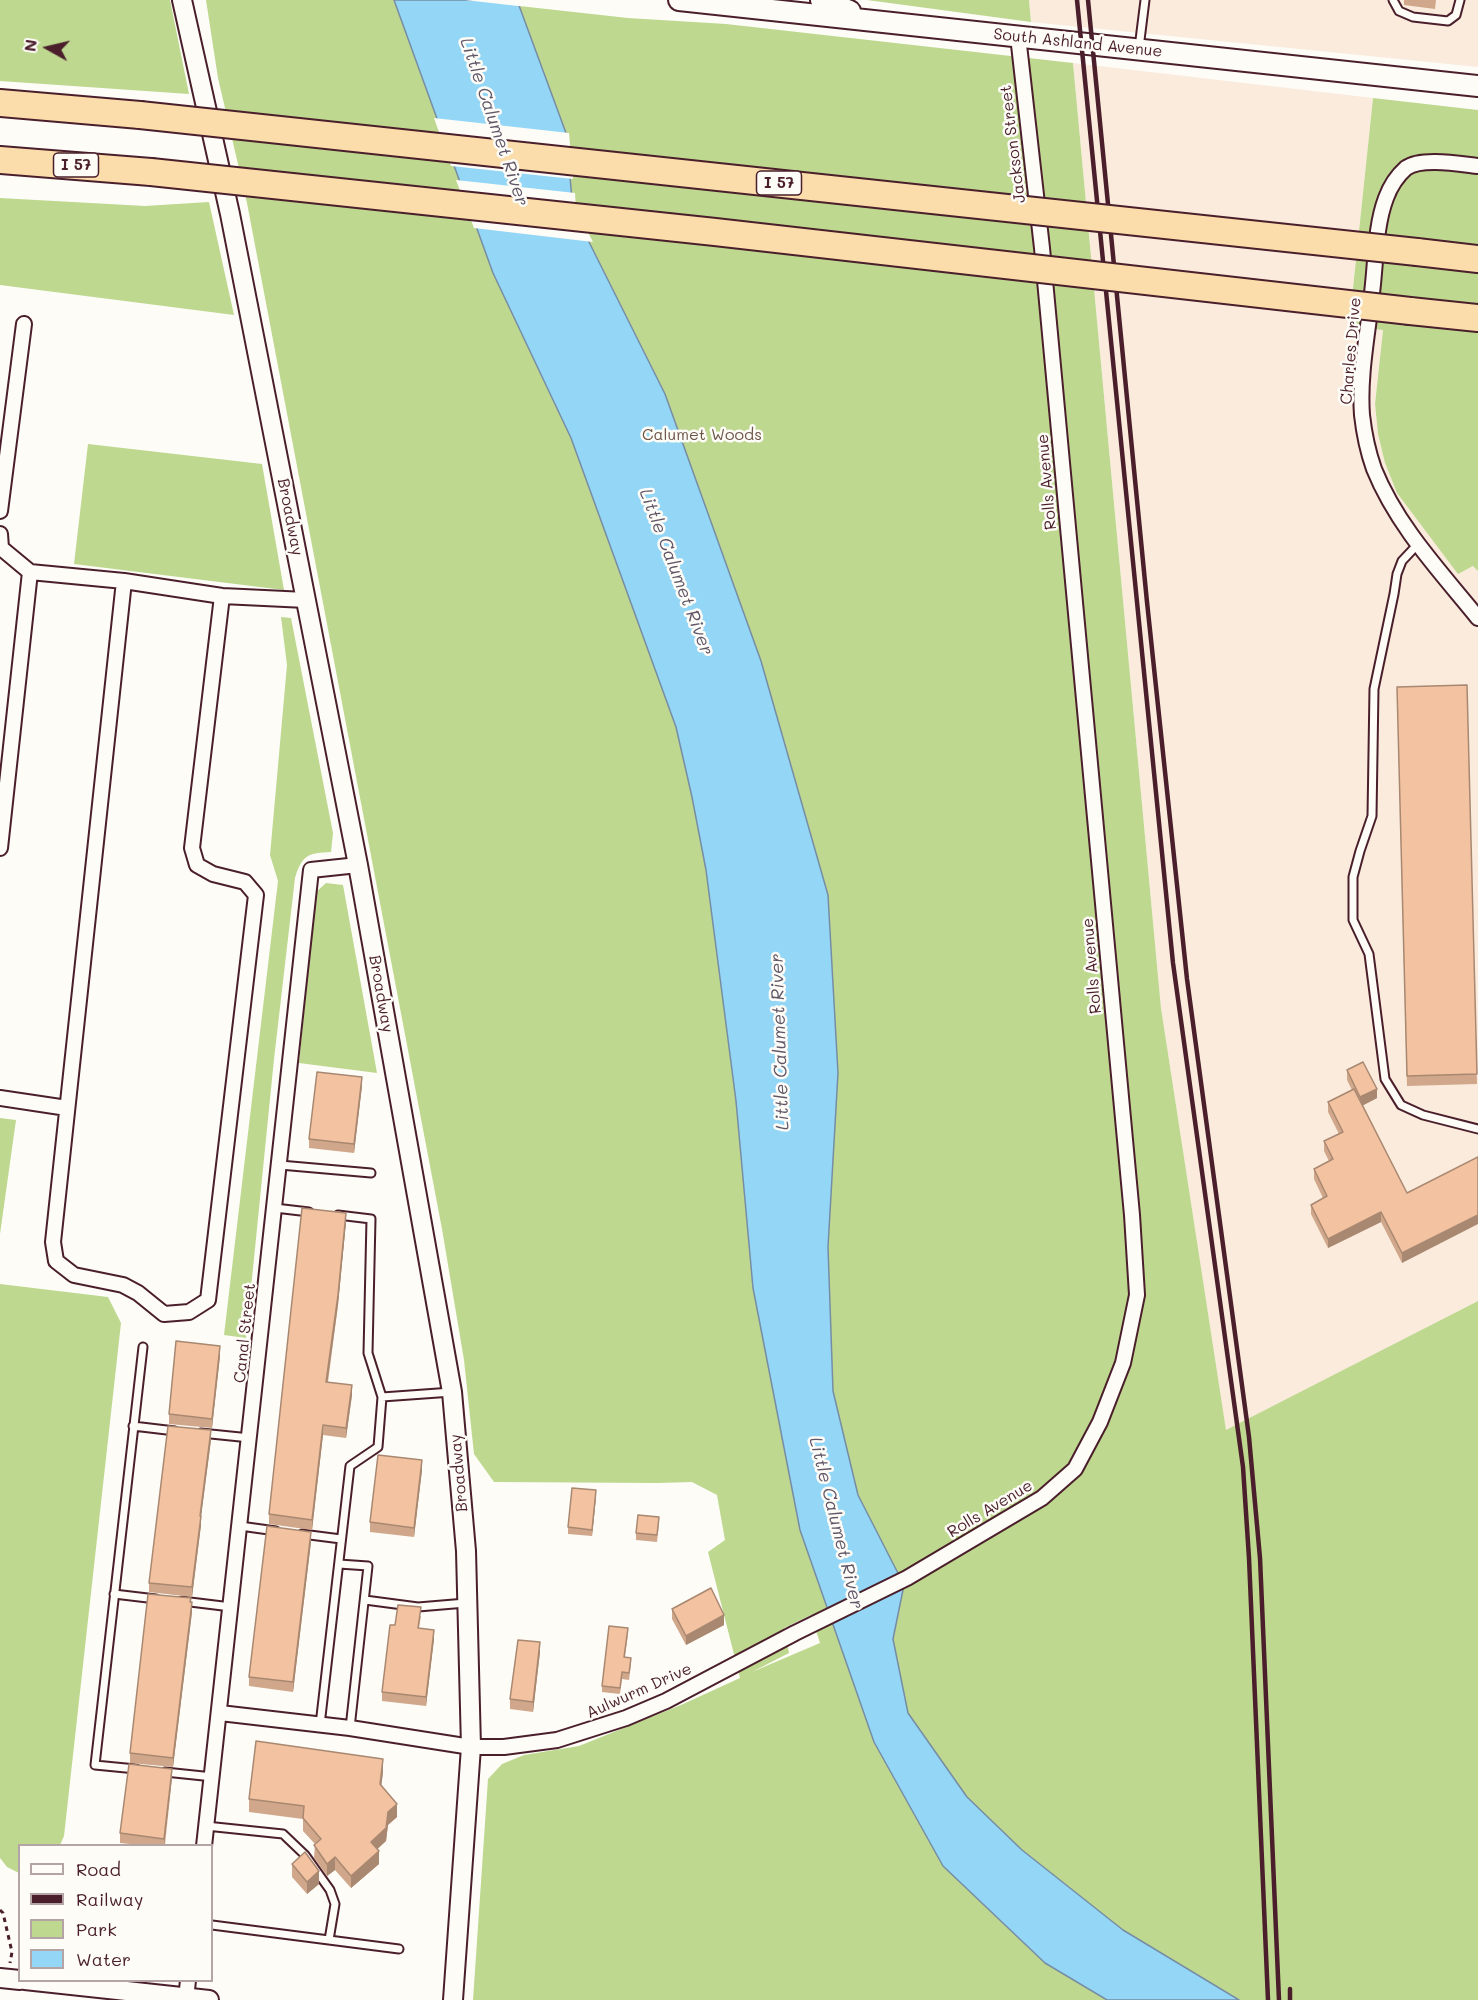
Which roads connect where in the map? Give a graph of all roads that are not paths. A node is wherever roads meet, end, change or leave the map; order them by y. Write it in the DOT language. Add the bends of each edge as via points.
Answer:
graph roads {
  1 [pos="182,0"];
  2 [pos="679,0"];
  3 [pos="686,0"];
  4 [pos="820,0"];
  5 [pos="1145,0"];
  6 [pos="1393,0"];
  7 [pos="1460,0"];
  8 [pos="878,21"];
  9 [pos="1018,36"];
  10 [pos="1139,49"];
  11 [pos="1478,86"];
  12 [pos="0,103"];
  13 [pos="0,160"];
  14 [pos="1478,166"];
  15 [pos="1042,248"];
  16 [pos="1478,259"];
  17 [pos="1478,318"];
  18 [pos="24,324"];
  19 [pos="0,511"];
  20 [pos="0,534"];
  21 [pos="1418,544"];
  22 [pos="30,572"];
  23 [pos="124,581"];
  24 [pos="222,596"];
  25 [pos="306,600"];
  26 [pos="1478,618"];
  27 [pos="0,848"];
  28 [pos="358,865"];
  29 [pos="0,1098"];
  30 [pos="67,1108"];
  31 [pos="1478,1129"];
  32 [pos="280,1165"];
  33 [pos="371,1173"];
  34 [pos="275,1208"];
  35 [pos="314,1212"];
  36 [pos="326,1214"];
  37 [pos="143,1347"];
  38 [pos="452,1392"];
  39 [pos="382,1397"];
  40 [pos="133,1426"];
  41 [pos="179,1431"];
  42 [pos="190,1432"];
  43 [pos="250,1438"];
  44 [pos="240,1526"];
  45 [pos="288,1532"];
  46 [pos="299,1534"];
  47 [pos="341,1539"];
  48 [pos="339,1563"];
  49 [pos="907,1578"];
  50 [pos="114,1594"];
  51 [pos="159,1599"];
  52 [pos="171,1600"];
  53 [pos="364,1600"];
  54 [pos="468,1603"];
  55 [pos="232,1607"];
  56 [pos="220,1713"];
  57 [pos="320,1725"];
  58 [pos="350,1728"];
  59 [pos="471,1746"];
  60 [pos="140,1770"];
  61 [pos="151,1771"];
  62 [pos="213,1777"];
  63 [pos="206,1826"];
  64 [pos="204,1844"];
  65 [pos="213,1925"];
  66 [pos="329,1940"];
  67 [pos="399,1949"];
  68 [pos="5,1970"];
  69 [pos="18,1979"];
  70 [pos="61,1982"];
  71 [pos="187,1993"];
  72 [pos="209,2000"];
  73 [pos="453,2000"];
  1 -- 25 [label="street, Broadway" via="230,214"];
  2 -- 3 [label="main road, South Ashland Avenue"];
  3 -- 8 [label="main road, South Ashland Avenue"];
  4 -- 8 [label="main road"];
  5 -- 10 [label="lane"];
  6 -- 7 [label="lane" via="1399,11 1413,17 1448,21 1456,15"];
  8 -- 9 [label="main road, South Ashland Avenue"];
  9 -- 10 [label="main road, South Ashland Avenue"];
  9 -- 15 [label="street, Jackson Street"];
  10 -- 11 [label="main road, South Ashland Avenue"];
  12 -- 16 [label="highway, I 57, bridge" via="141,114"];
  13 -- 17 [label="highway, I 57, bridge" via="151,172 715,232"];
  14 -- 21 [label="street, Charles Drive" via="1409,166 1391,186 1380,217 1362,415 1366,441 1386,497"];
  15 -- 49 [label="street, Rolls Avenue" via="1137,1295 1123,1363 1100,1422 1075,1469 1042,1498"];
  18 -- 19 [label="street"];
  20 -- 22 [label="street" via="1,548"];
  21 -- 26 [label="street, Charles Drive"];
  21 -- 31 [label="lane" via="1402,561 1397,574 1374,689 1372,816 1353,878 1353,920 1369,954 1385,1079 1401,1105 1423,1115"];
  22 -- 23 [label="street"];
  22 -- 27 [label="street"];
  23 -- 24 [label="street"];
  23 -- 30 [label="street"];
  24 -- 25 [label="street"];
  24 -- 30 [label="street" via="192,848 197,865 213,874 246,882 256,895 208,1300 189,1312 164,1314 123,1285 74,1275 56,1261 53,1242"];
  25 -- 28 [label="street, Broadway"];
  28 -- 32 [label="street, Canal Street" via="312,870"];
  28 -- 38 [label="street, Broadway"];
  29 -- 30 [label="street"];
  32 -- 33 [label="lane"];
  32 -- 34 [label="street, Canal Street"];
  34 -- 35 [label="lane"];
  34 -- 43 [label="street, Canal Street"];
  36 -- 39 [label="lane" via="371,1219 368,1353"];
  37 -- 40 [label="lane"];
  38 -- 39 [label="lane"];
  38 -- 54 [label="street, Broadway"];
  39 -- 47 [label="lane" via="378,1448 350,1466"];
  40 -- 41 [label="lane"];
  40 -- 50 [label="lane"];
  42 -- 43 [label="lane"];
  43 -- 44 [label="street, Canal Street"];
  44 -- 45 [label="lane"];
  44 -- 55 [label="street, Canal Street"];
  46 -- 47 [label="lane"];
  47 -- 48 [label="lane"];
  48 -- 53 [label="lane" via="368,1566"];
  48 -- 57 [label="lane"];
  49 -- 59 [label="street, Aulwurm Drive" via="617,1722 529,1745"];
  50 -- 51 [label="lane"];
  50 -- 60 [label="lane" via="94,1765"];
  52 -- 55 [label="lane"];
  53 -- 54 [label="lane" via="418,1607"];
  53 -- 58 [label="lane"];
  54 -- 59 [label="street, Broadway"];
  55 -- 56 [label="street, Canal Street"];
  56 -- 57 [label="street, Aulwurm Drive"];
  56 -- 62 [label="street, Canal Street"];
  57 -- 58 [label="street, Aulwurm Drive"];
  58 -- 59 [label="street, Aulwurm Drive"];
  59 -- 73 [label="street, Broadway"];
  61 -- 62 [label="lane"];
  62 -- 63 [label="street, Canal Street"];
  63 -- 64 [label="street, Canal Street"];
  63 -- 66 [label="lane" via="283,1834 305,1855 330,1890 335,1904"];
  65 -- 66 [label="lane"];
  66 -- 67 [label="lane"];
  68 -- 69 [label="street"];
  70 -- 71 [label="street"];
  71 -- 72 [label="street"];
}
